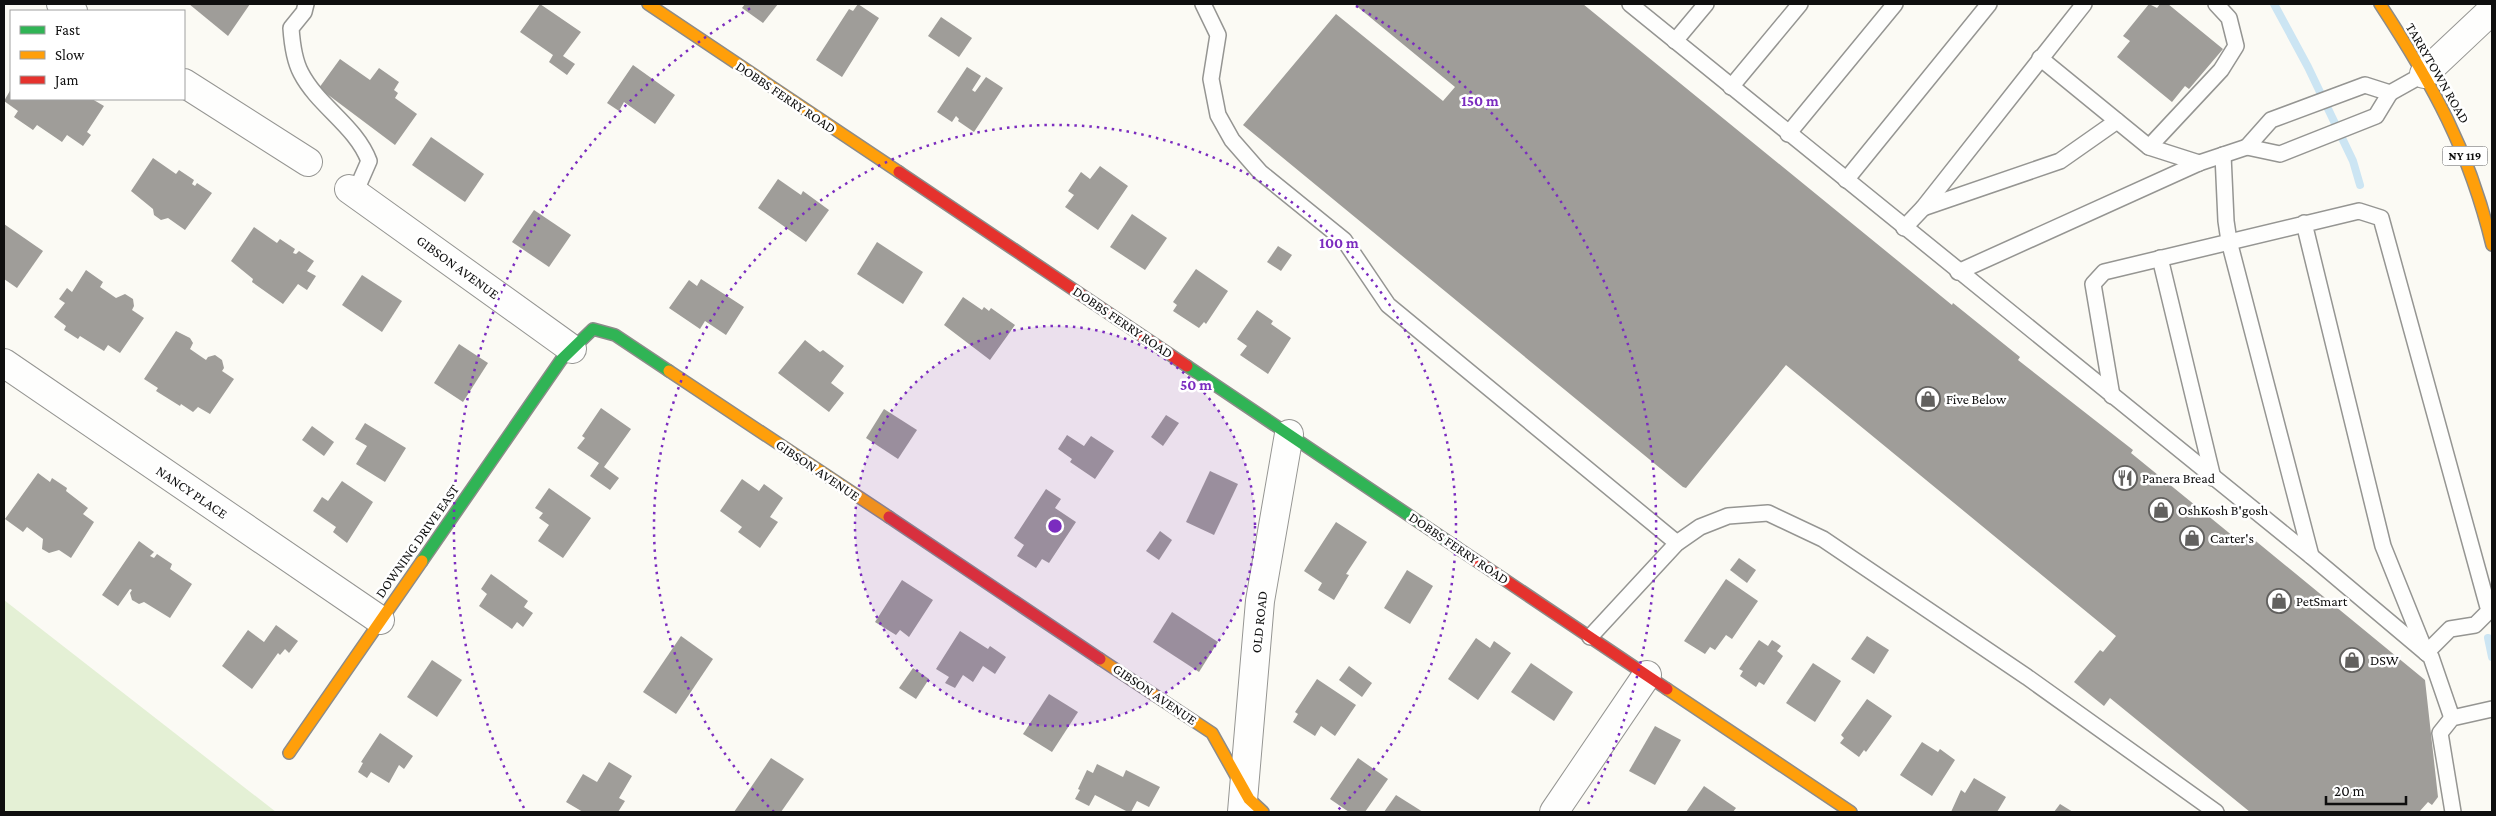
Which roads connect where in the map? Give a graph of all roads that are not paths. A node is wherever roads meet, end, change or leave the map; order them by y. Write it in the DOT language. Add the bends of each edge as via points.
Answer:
graph roads {
  1 [pos="306,4"];
  2 [pos="648,4"];
  3 [pos="1203,4"];
  4 [pos="1630,4"];
  5 [pos="1706,4"];
  6 [pos="1800,4"];
  7 [pos="1895,4"];
  8 [pos="1990,4"];
  9 [pos="2084,4"];
  10 [pos="2216,4"];
  11 [pos="2380,4"];
  12 [pos="2492,10"];
  13 [pos="1675,41"];
  14 [pos="2040,58"];
  15 [pos="2424,74"];
  16 [pos="185,83"];
  17 [pos="1731,87"];
  18 [pos="2390,93"];
  19 [pos="2117,121"];
  20 [pos="1788,134"];
  21 [pos="2149,147"];
  22 [pos="2247,147"];
  23 [pos="2223,155"];
  24 [pos="308,162"];
  25 [pos="2199,163"];
  26 [pos="1846,180"];
  27 [pos="352,191"];
  28 [pos="1923,208"];
  29 [pos="2304,223"];
  30 [pos="1904,228"];
  31 [pos="2229,241"];
  32 [pos="2492,245"];
  33 [pos="2160,258"];
  34 [pos="1958,272"];
  35 [pos="572,349"];
  36 [pos="4,363"];
  37 [pos="2112,396"];
  38 [pos="1289,434"];
  39 [pos="2213,478"];
  40 [pos="1677,543"];
  41 [pos="2310,556"];
  42 [pos="380,620"];
  43 [pos="1590,637"];
  44 [pos="2426,653"];
  45 [pos="1647,675"];
  46 [pos="2491,709"];
  47 [pos="2452,718"];
  48 [pos="289,753"];
  49 [pos="1243,801"];
  50 [pos="1263,812"];
  51 [pos="1554,812"];
  52 [pos="1851,812"];
  53 [pos="2216,812"];
  54 [pos="2454,812"];
  1 -- 27 [label="lane" via="304,12 291,28 301,74 363,145 369,161"];
  2 -- 38 [label="main road, DOBBS FERRY ROAD"];
  3 -- 40 [label="lane" via="1218,35 1211,79 1218,115 1232,140 1260,172 1344,240 1388,305"];
  4 -- 13 [label="lane"];
  5 -- 13 [label="lane"];
  6 -- 17 [label="lane"];
  7 -- 20 [label="lane"];
  8 -- 26 [label="lane"];
  9 -- 14 [label="lane"];
  10 -- 21 [label="lane" via="2229,18 2236,46 2221,70"];
  11 -- 15 [label="main road, TARRYTOWN ROAD / NY 119"];
  12 -- 15 [label="street"];
  13 -- 17 [label="lane"];
  14 -- 19 [label="lane"];
  14 -- 28 [label="lane"];
  15 -- 18 [label="lane"];
  15 -- 32 [label="main road, TARRYTOWN ROAD / NY 119" via="2464,153"];
  16 -- 24 [label="street"];
  17 -- 20 [label="lane"];
  18 -- 22 [label="lane" via="2365,85 2308,106 2272,120"];
  18 -- 22 [label="lane" via="2376,116 2280,154"];
  19 -- 21 [label="lane"];
  19 -- 28 [label="lane" via="2060,161"];
  20 -- 26 [label="lane"];
  21 -- 25 [label="lane"];
  22 -- 23 [label="lane"];
  23 -- 25 [label="lane"];
  23 -- 31 [label="lane"];
  25 -- 34 [label="lane"];
  26 -- 30 [label="lane"];
  27 -- 35 [label="street, GIBSON AVENUE"];
  28 -- 30 [label="lane"];
  29 -- 31 [label="lane"];
  29 -- 44 [label="lane" via="2384,546"];
  29 -- 44 [label="lane" via="2359,211 2381,218 2490,611 2475,624 2450,629"];
  30 -- 34 [label="lane"];
  31 -- 33 [label="lane"];
  31 -- 41 [label="lane"];
  33 -- 37 [label="lane" via="2104,272 2093,284"];
  33 -- 39 [label="lane"];
  34 -- 37 [label="lane"];
  35 -- 42 [label="main road, DOWNING DRIVE EAST" via="561,360"];
  35 -- 49 [label="main road, GIBSON AVENUE" via="593,329 615,335 1212,733"];
  36 -- 42 [label="street, NANCY PLACE"];
  37 -- 39 [label="lane"];
  38 -- 43 [label="main road, DOBBS FERRY ROAD"];
  38 -- 49 [label="street, OLD ROAD" via="1260,601"];
  39 -- 41 [label="lane"];
  40 -- 43 [label="lane"];
  40 -- 53 [label="lane" via="1700,527 1728,516 1768,514 1824,539 2028,677"];
  41 -- 44 [label="lane"];
  42 -- 48 [label="main road, DOWNING DRIVE EAST"];
  43 -- 45 [label="main road, DOBBS FERRY ROAD"];
  44 -- 47 [label="lane" via="2431,658"];
  45 -- 51 [label="street"];
  45 -- 52 [label="main road, DOBBS FERRY ROAD"];
  46 -- 47 [label="lane"];
  47 -- 54 [label="lane" via="2440,733"];
  49 -- 50 [label="main road, GIBSON AVENUE" via="1249,798"];
}
